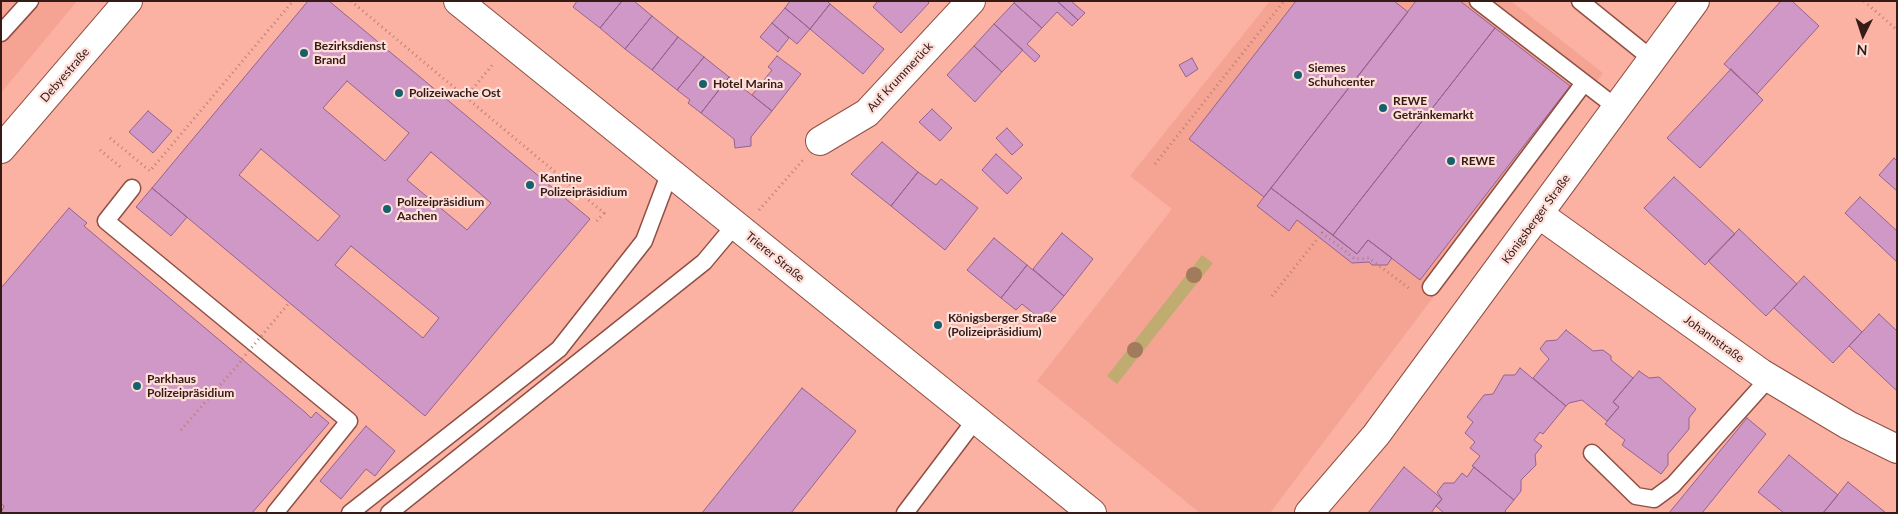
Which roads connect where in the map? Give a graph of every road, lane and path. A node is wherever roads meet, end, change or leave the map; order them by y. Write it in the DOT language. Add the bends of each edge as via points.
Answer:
graph roads {
  1 [pos="30,1"];
  2 [pos="128,1"];
  3 [pos="293,1"];
  4 [pos="351,1"];
  5 [pos="458,1"];
  6 [pos="971,1"];
  7 [pos="1284,1"];
  8 [pos="1478,1"];
  9 [pos="1580,1"];
  10 [pos="1694,1"];
  11 [pos="1864,1"];
  12 [pos="1897,30"];
  13 [pos="1,33"];
  14 [pos="511,44"];
  15 [pos="1652,59"];
  16 [pos="1584,83"];
  17 [pos="466,97"];
  18 [pos="1617,108"];
  19 [pos="110,138"];
  20 [pos="820,141"];
  21 [pos="1,149"];
  22 [pos="100,150"];
  23 [pos="112,160"];
  24 [pos="1155,164"];
  25 [pos="670,172"];
  26 [pos="132,188"];
  27 [pos="1540,214"];
  28 [pos="595,223"];
  29 [pos="738,227"];
  30 [pos="1423,291"];
  31 [pos="1272,296"];
  32 [pos="289,302"];
  33 [pos="1769,378"];
  34 [pos="976,419"];
  35 [pos="181,430"];
  36 [pos="1376,435"];
  37 [pos="1897,449"];
  38 [pos="1592,453"];
  39 [pos="275,513"];
  40 [pos="350,513"];
  41 [pos="389,513"];
  42 [pos="905,513"];
  43 [pos="1092,513"];
  44 [pos="1309,513"];
  45 [pos="1332,513"];
  1 -- 13 [label="lane"];
  2 -- 21 [label="street, Debyestraße"];
  3 -- 19 [label="path" via="150,171"];
  4 -- 17 [label="path"];
  5 -- 14 [label="street, Trierer Straße"];
  6 -- 20 [label="street, Auf Krummerück" via="867,113"];
  7 -- 24 [label="path"];
  8 -- 16 [label="lane"];
  9 -- 15 [label="lane"];
  10 -- 15 [label="street, Königsberger Straße"];
  11 -- 12 [label="path"];
  14 -- 17 [label="path"];
  14 -- 25 [label="street, Trierer Straße"];
  15 -- 18 [label="street, Königsberger Straße"];
  16 -- 18 [label="lane"];
  16 -- 30 [label="lane"];
  17 -- 28 [label="path" via="604,213"];
  18 -- 27 [label="street, Königsberger Straße"];
  20 -- 29 [label="path"];
  22 -- 23 [label="path"];
  25 -- 29 [label="street, Trierer Straße"];
  25 -- 40 [label="lane" via="644,241 559,349"];
  26 -- 39 [label="lane" via="106,221 349,421"];
  27 -- 33 [label="street, Johannstraße"];
  27 -- 36 [label="street, Königsberger Straße"];
  29 -- 34 [label="street, Trierer Straße"];
  29 -- 41 [label="lane" via="704,262"];
  30 -- 31 [label="path" via="1370,258 1355,259 1322,233"];
  32 -- 35 [label="path, bridge"];
  33 -- 37 [label="street, Johannstraße" via="1848,425"];
  33 -- 38 [label="lane" via="1673,485 1654,499 1636,496"];
  34 -- 42 [label="lane"];
  34 -- 43 [label="street, Trierer Straße"];
  36 -- 44 [label="street, Königsberger Straße"];
  36 -- 45 [label="street, Königsberger Straße"];
}
